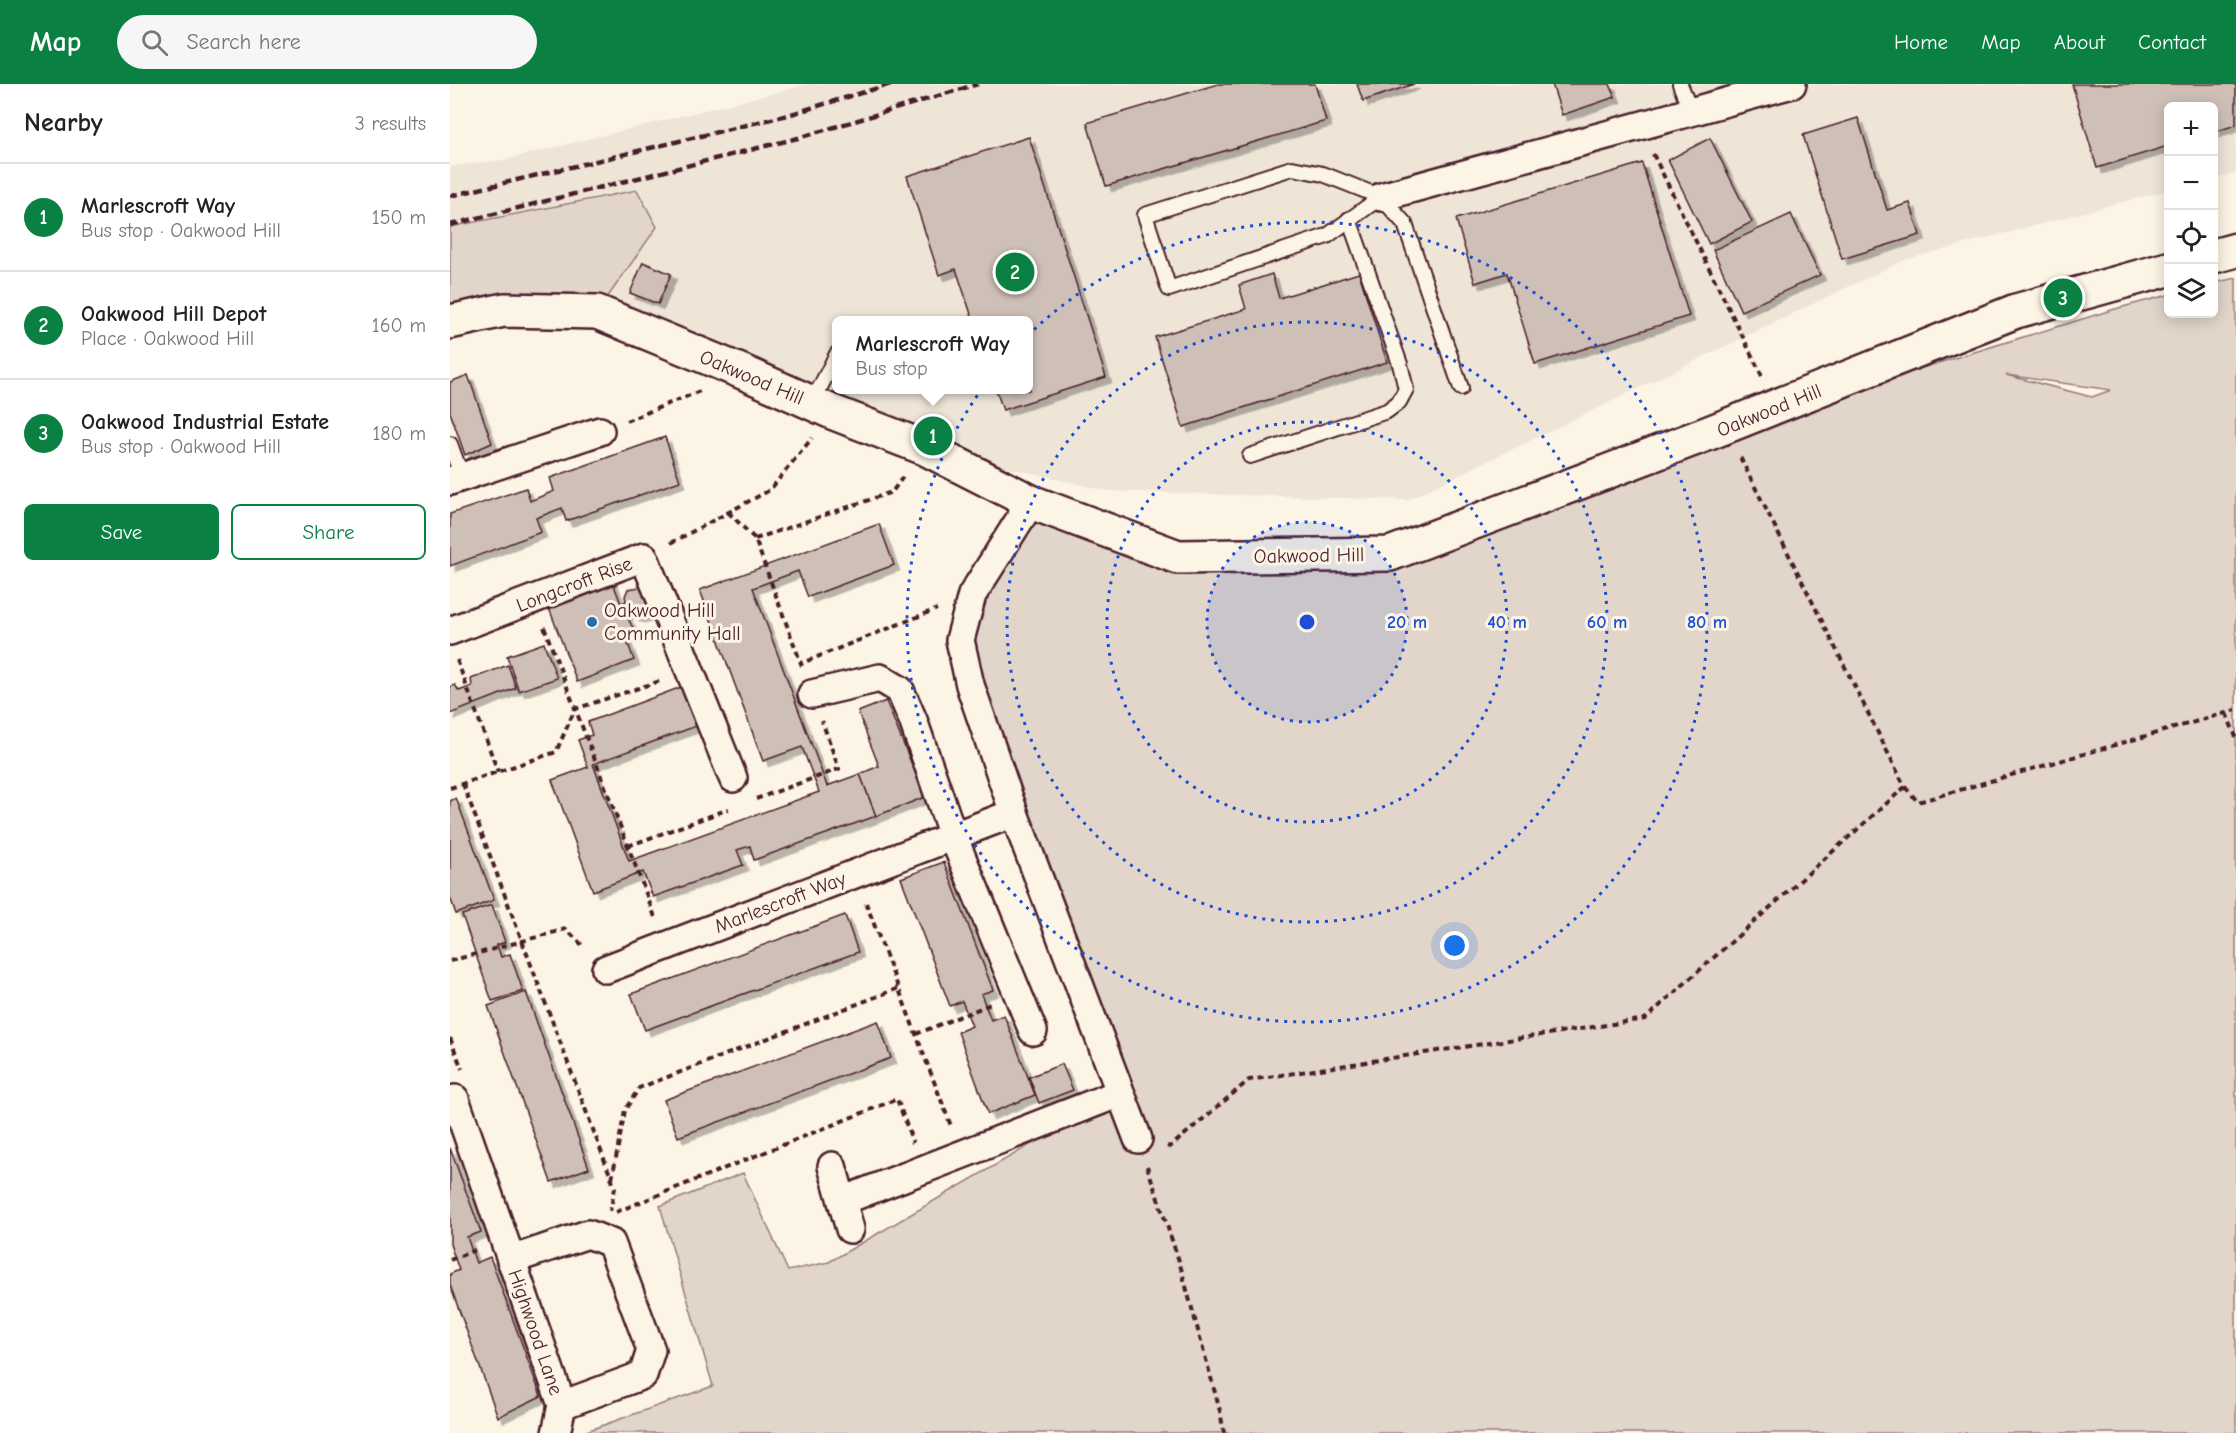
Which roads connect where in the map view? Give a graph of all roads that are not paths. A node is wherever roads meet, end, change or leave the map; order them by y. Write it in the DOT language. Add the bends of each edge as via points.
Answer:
graph roads {
  1 [pos="1680,84"];
  2 [pos="1791,84"];
  3 [pos="1691,112"];
  4 [pos="1381,197"];
  5 [pos="1349,219"];
  6 [pos="2236,250"];
  7 [pos="2218,255"];
  8 [pos="2164,270"];
  9 [pos="450,322"];
  10 [pos="832,372"];
  11 [pos="1461,388"];
  12 [pos="822,408"];
  13 [pos="600,431"];
  14 [pos="450,444"];
  15 [pos="1250,456"];
  16 [pos="456,479"];
  17 [pos="1031,502"];
  18 [pos="452,641"];
  19 [pos="812,694"];
  20 [pos="733,778"];
  21 [pos="1014,813"];
  22 [pos="953,836"];
  23 [pos="606,969"];
  24 [pos="1033,1031"];
  25 [pos="1120,1093"];
  26 [pos="455,1099"];
  27 [pos="1138,1139"];
  28 [pos="832,1166"];
  29 [pos="842,1201"];
  30 [pos="850,1229"];
  31 [pos="511,1260"];
  32 [pos="562,1405"];
  33 [pos="556,1433"];
  1 -- 3 [label="lane"];
  2 -- 3 [label="street"];
  3 -- 4 [label="street"];
  4 -- 5 [label="lane"];
  4 -- 5 [label="lane" via="1323,174 1292,168 1145,215 1169,289 1327,236"];
  4 -- 11 [label="lane" via="1405,224"];
  5 -- 15 [label="lane" via="1406,389 1399,402 1387,411"];
  6 -- 7 [label="street"];
  8 -- 17 [label="street, Oakwood Hill" via="2016,311 1777,407 1390,554 1178,557"];
  9 -- 12 [label="street, Oakwood Hill" via="504,310 597,312"];
  10 -- 12 [label="lane"];
  12 -- 17 [label="street, Oakwood Hill" via="925,448"];
  13 -- 16 [label="street"];
  14 -- 16 [label="lane"];
  17 -- 21 [label="street" via="972,595 960,640 970,685"];
  18 -- 20 [label="street, Longcroft Rise" via="534,599 644,557"];
  19 -- 22 [label="street" via="880,678 900,690"];
  21 -- 22 [label="street, Marlescroft Way"];
  21 -- 25 [label="street"];
  22 -- 23 [label="street, Marlescroft Way"];
  22 -- 24 [label="street"];
  25 -- 27 [label="street"];
  25 -- 29 [label="street"];
  26 -- 31 [label="street, Highwood Lane"];
  28 -- 29 [label="street"];
  29 -- 30 [label="street"];
  31 -- 32 [label="street, Highwood Lane"];
  31 -- 32 [label="street, Highwood Lane" via="588,1234 611,1243 651,1350 643,1375"];
  32 -- 33 [label="street, Highwood Lane"];
}
